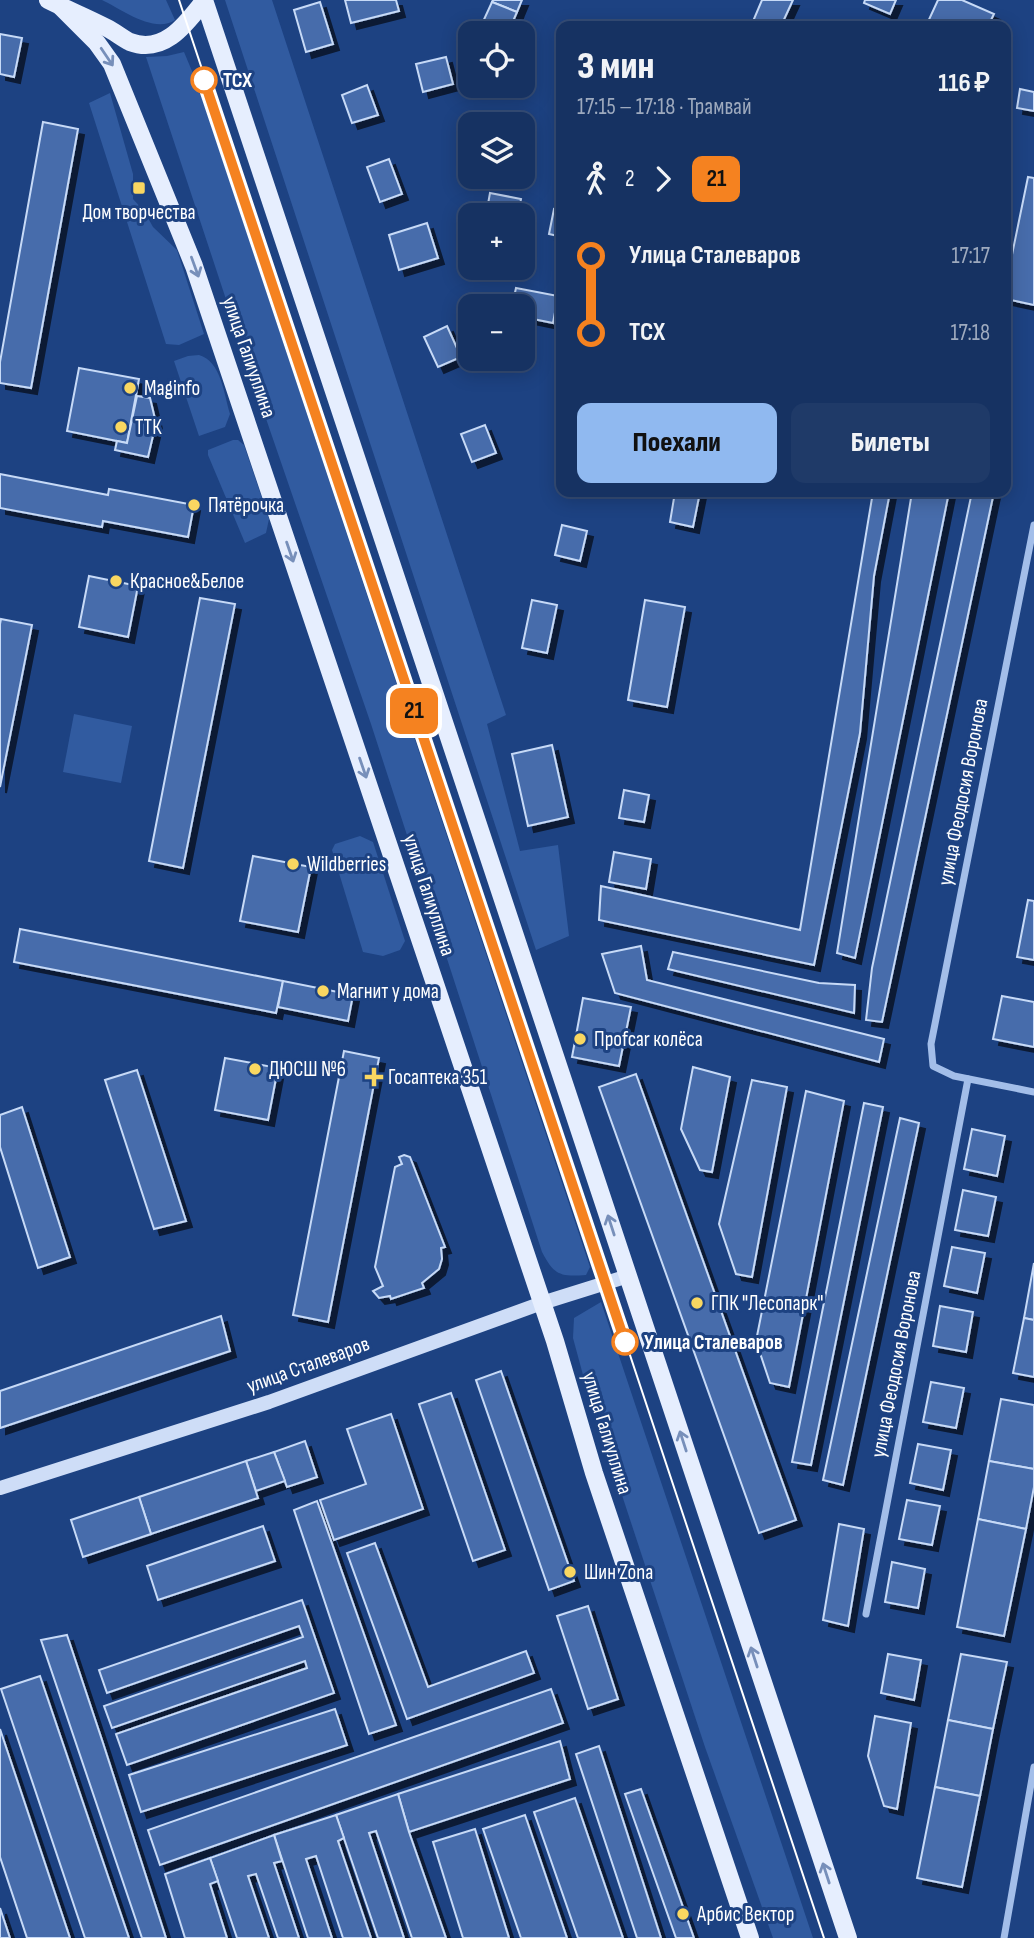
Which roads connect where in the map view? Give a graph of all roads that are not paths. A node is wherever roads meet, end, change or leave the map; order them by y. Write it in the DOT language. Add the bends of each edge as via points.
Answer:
graph roads {
  1 [pos="204,1"];
  2 [pos="55,4"];
  3 [pos="1034,525"];
  4 [pos="968,1079"];
  5 [pos="1034,1092"];
  6 [pos="628,1276"];
  7 [pos="542,1303"];
  8 [pos="0,1488"];
  9 [pos="866,1614"];
  10 [pos="1034,1768"];
  11 [pos="750,1938"];
  12 [pos="848,1938"];
  13 [pos="1004,1938"];
  1 -- 2 [label="main road, улица Галиуллина" via="183,29 166,41 145,46"];
  6 -- 1 [label="main road, улица Галиуллина, one-way"];
  2 -- 7 [label="main road, улица Галиуллина, one-way" via="113,64 194,266"];
  3 -- 4 [label="street, улица Феодосия Воронова" via="931,1044 933,1066"];
  4 -- 5 [label="street"];
  4 -- 9 [label="street, улица Феодосия Воронова"];
  6 -- 7 [label="main road, улица Сталеваров"];
  12 -- 6 [label="main road, улица Галиуллина, one-way"];
  7 -- 8 [label="main road, улица Сталеваров" via="269,1402"];
  7 -- 11 [label="main road, улица Галиуллина" via="594,1473"];
  10 -- 13 [label="street"];
}
